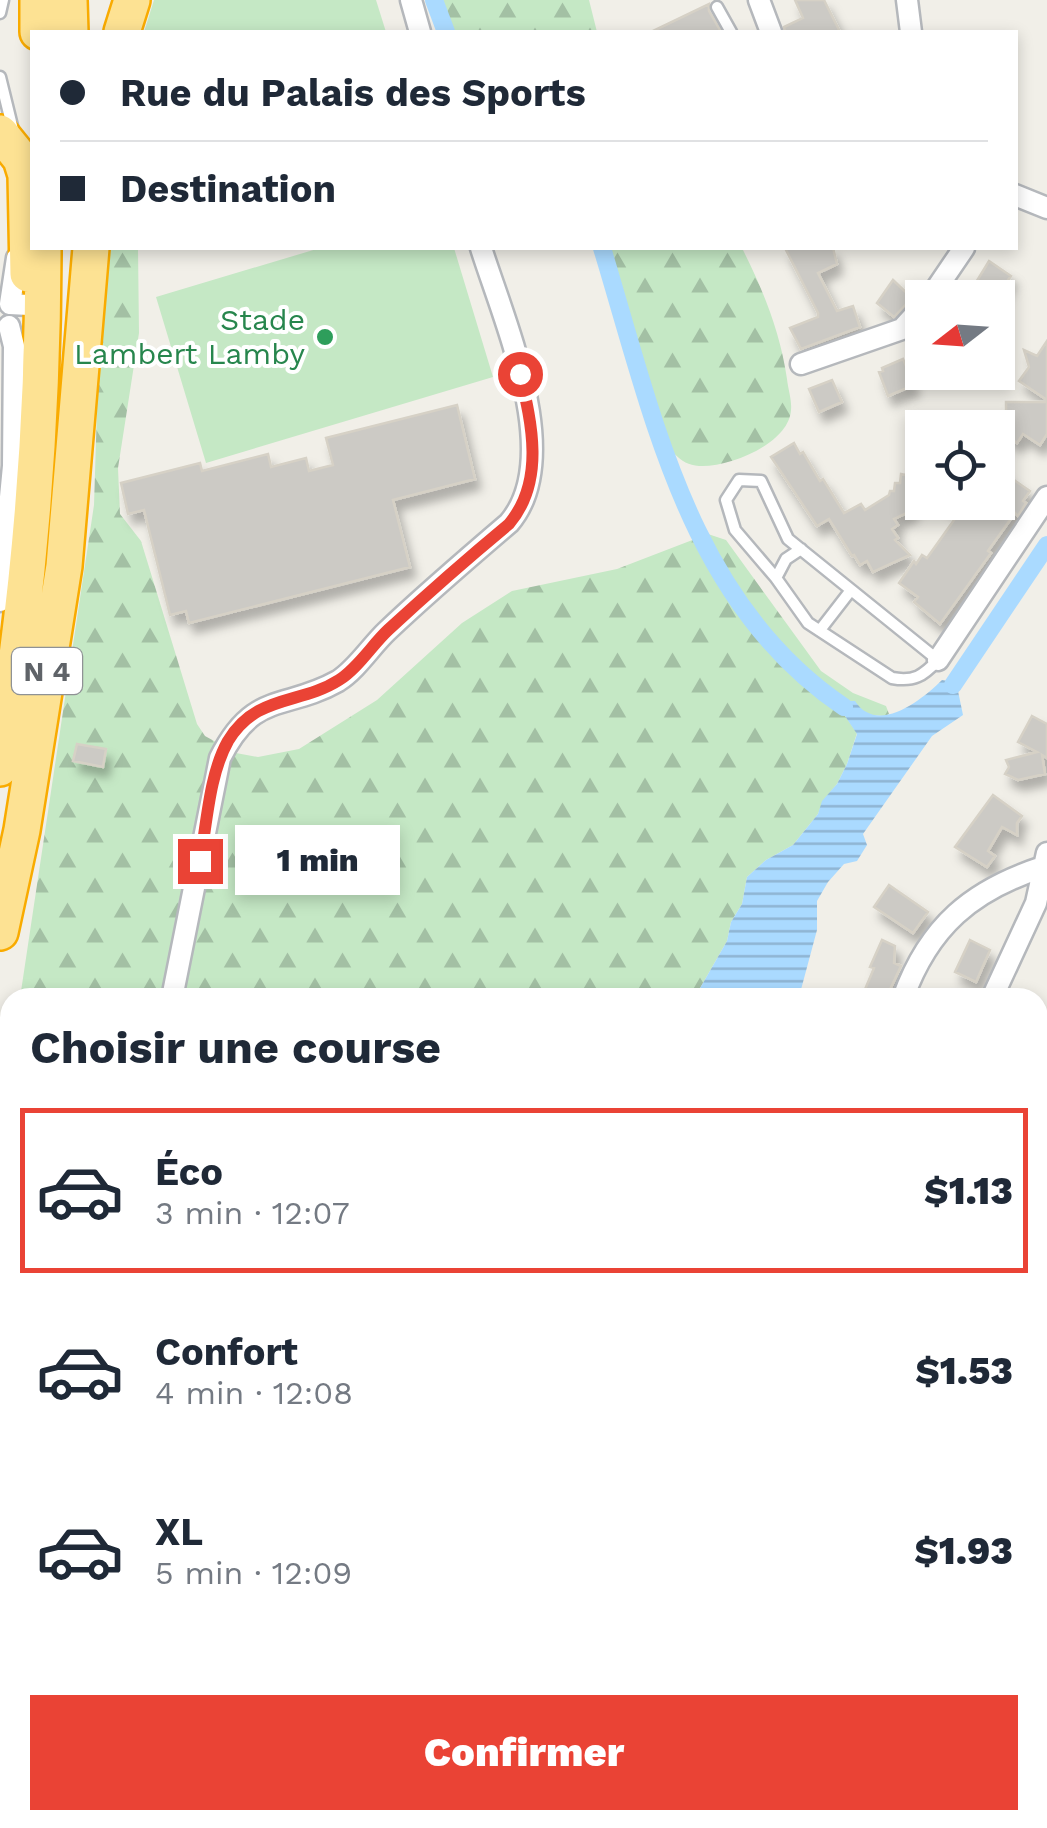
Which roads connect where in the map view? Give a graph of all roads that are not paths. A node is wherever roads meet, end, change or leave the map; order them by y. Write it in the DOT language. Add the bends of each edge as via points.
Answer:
graph roads {
  1 [pos="3,0"];
  2 [pos="38,0"];
  3 [pos="69,0"];
  4 [pos="132,0"];
  5 [pos="410,0"];
  6 [pos="758,0"];
  7 [pos="907,0"];
  8 [pos="717,7"];
  9 [pos="0,13"];
  10 [pos="38,30"];
  11 [pos="70,30"];
  12 [pos="123,30"];
  13 [pos="419,30"];
  14 [pos="730,30"];
  15 [pos="771,30"];
  16 [pos="911,30"];
  17 [pos="0,77"];
  18 [pos="7,147"];
  19 [pos="1018,196"];
  20 [pos="1047,208"];
  21 [pos="42,250"];
  22 [pos="76,250"];
  23 [pos="91,250"];
  24 [pos="482,250"];
  25 [pos="963,250"];
  26 [pos="942,280"];
  27 [pos="19,316"];
  28 [pos="905,325"];
  29 [pos="801,364"];
  30 [pos="76,408"];
  31 [pos="1047,497"];
  32 [pos="801,549"];
  33 [pos="30,569"];
  34 [pos="776,578"];
  35 [pos="851,590"];
  36 [pos="0,601"];
  37 [pos="820,630"];
  38 [pos="938,660"];
  39 [pos="4,740"];
  40 [pos="0,768"];
  41 [pos="1046,864"];
  42 [pos="0,932"];
  43 [pos="174,988"];
  44 [pos="907,988"];
  45 [pos="997,988"];
  1 -- 9 [label="lane"];
  2 -- 10 [label="highway"];
  3 -- 11 [label="highway"];
  4 -- 12 [label="highway"];
  5 -- 13 [label="street"];
  6 -- 15 [label="street"];
  7 -- 16 [label="street"];
  8 -- 14 [label="lane"];
  17 -- 18 [label="lane"];
  18 -- 27 [label="highway" via="26,174"];
  19 -- 20 [label="street"];
  21 -- 33 [label="highway, N 4"];
  22 -- 30 [label="highway, N 4"];
  23 -- 30 [label="highway"];
  24 -- 43 [label="street" via="533,433 523,507 342,678 267,704 230,738 220,758"];
  25 -- 26 [label="street"];
  27 -- 33 [label="highway"];
  27 -- 36 [label="street"];
  28 -- 29 [label="street"];
  30 -- 42 [label="highway, N 4" via="64,566"];
  31 -- 38 [label="street"];
  32 -- 34 [label="lane"];
  32 -- 34 [label="lane" via="788,539 760,481 739,480 726,500 736,530"];
  32 -- 35 [label="lane"];
  33 -- 39 [label="highway, N 4"];
  34 -- 37 [label="lane"];
  35 -- 37 [label="lane"];
  35 -- 38 [label="lane"];
  37 -- 38 [label="lane" via="892,678 923,676"];
  39 -- 40 [label="highway, N 4"];
  41 -- 44 [label="street" via="963,906 933,937"];
  41 -- 45 [label="street" via="1036,903"];
}
